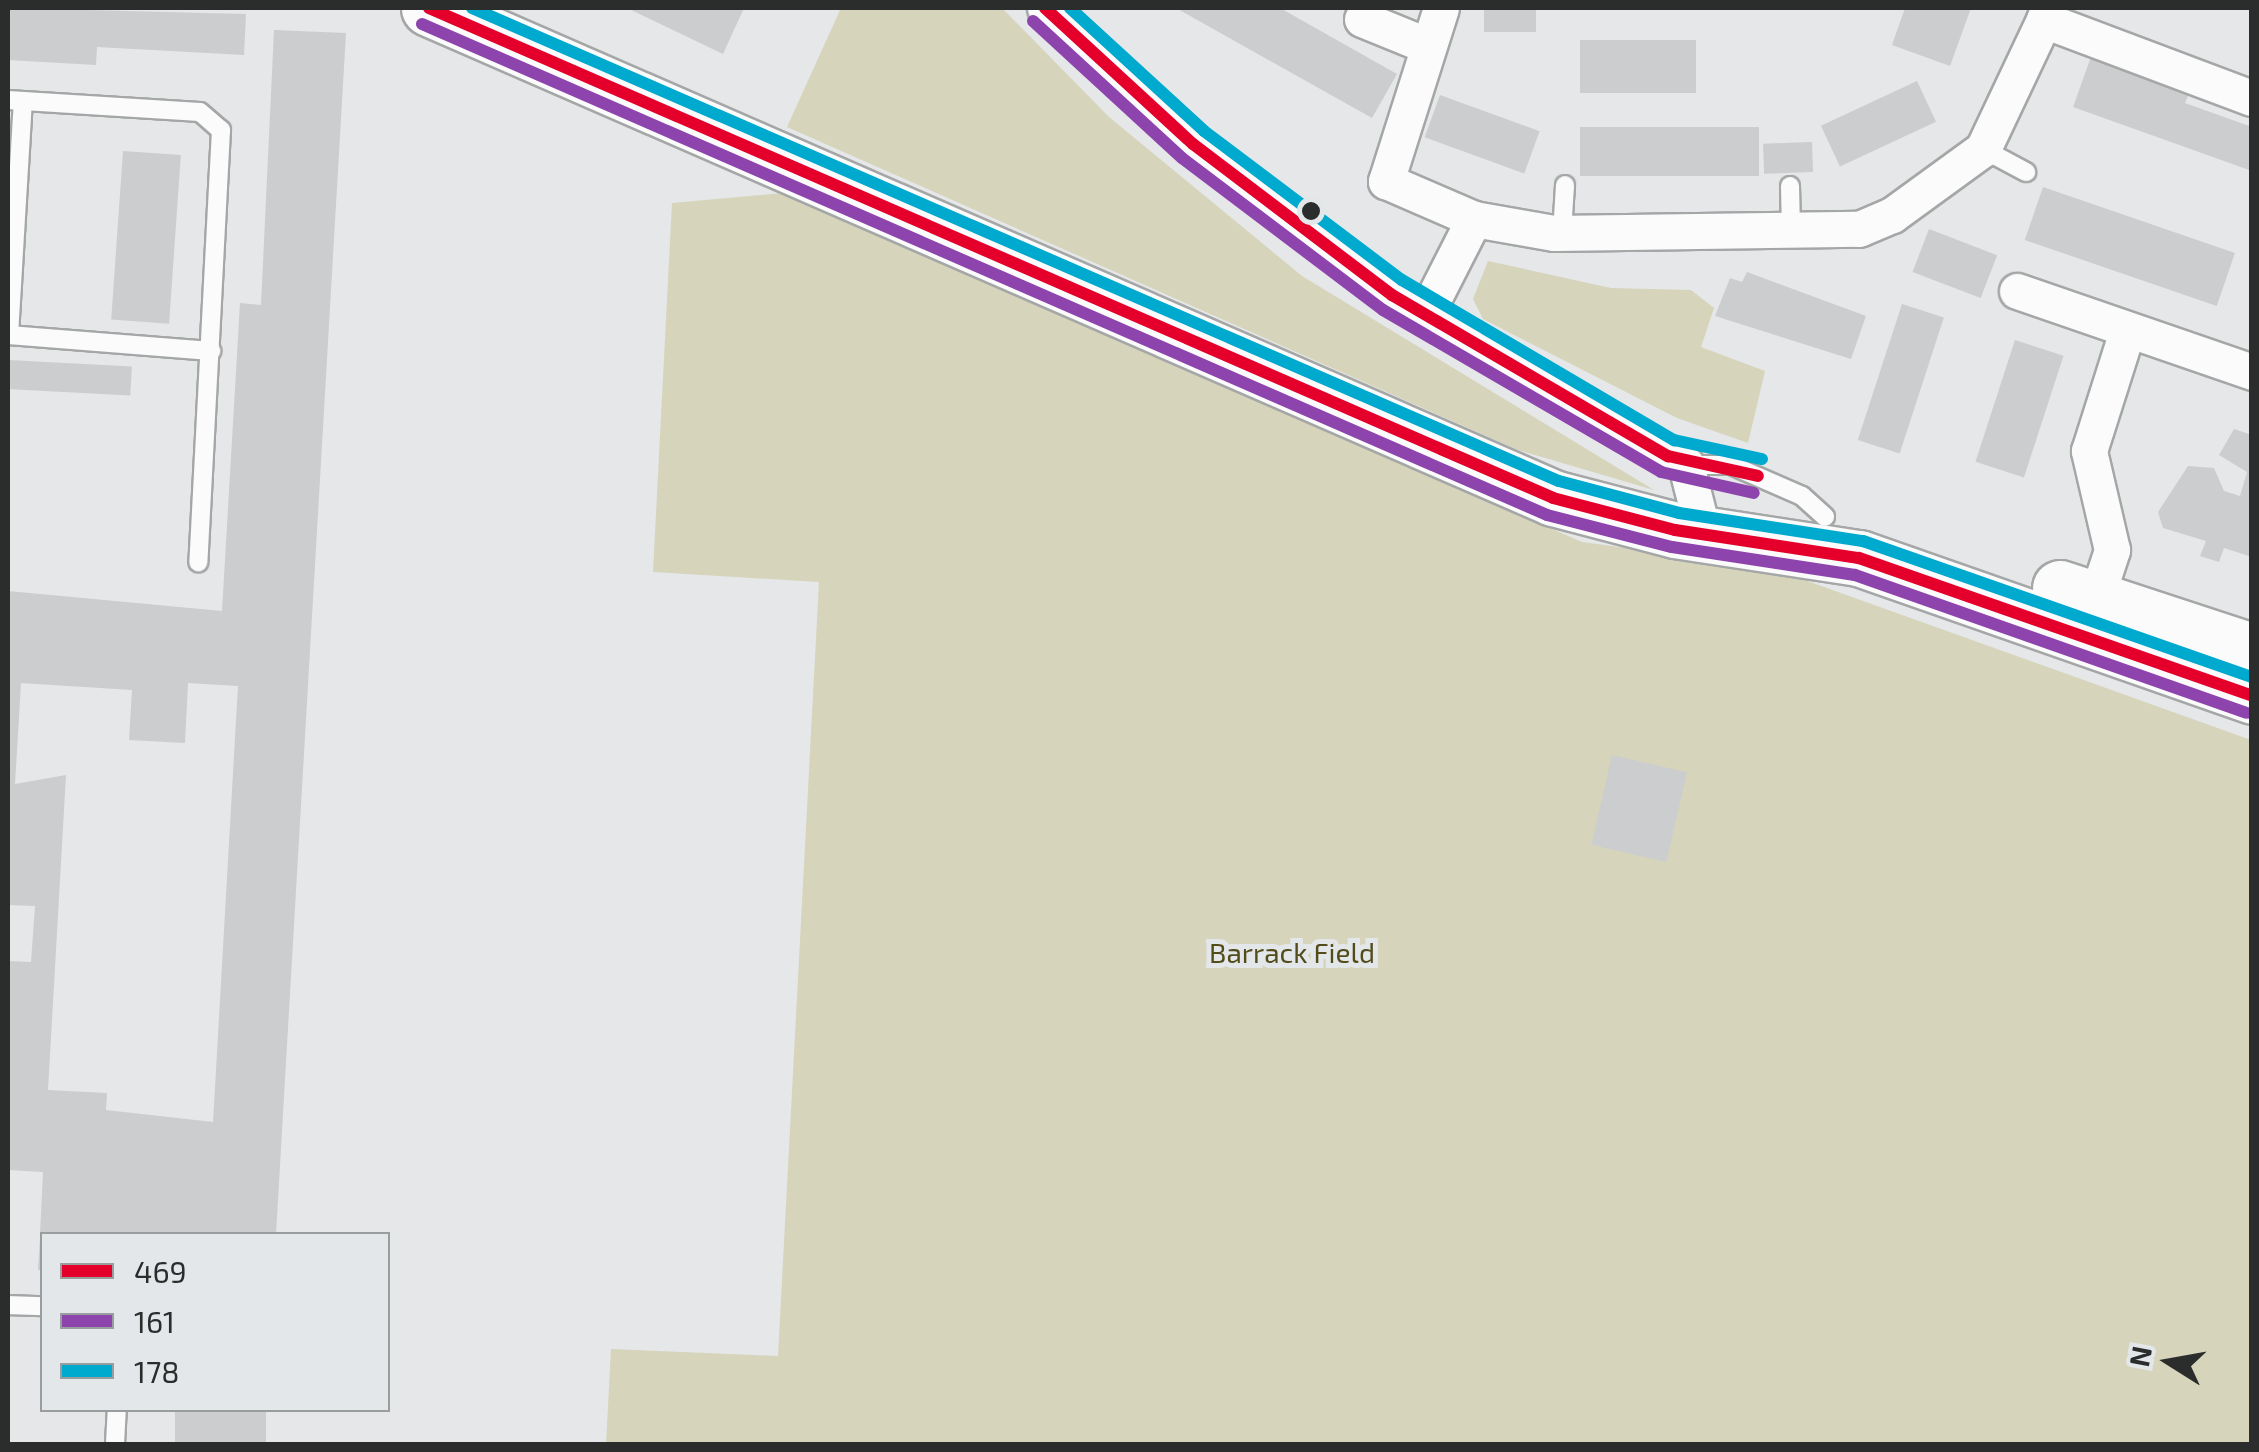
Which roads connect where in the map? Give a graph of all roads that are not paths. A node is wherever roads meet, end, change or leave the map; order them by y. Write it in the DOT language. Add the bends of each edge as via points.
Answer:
graph roads {
  1 [pos="429,8"];
  2 [pos="1045,8"];
  3 [pos="1441,8"];
  4 [pos="2046,14"];
  5 [pos="1362,19"];
  6 [pos="1428,46"];
  7 [pos="2252,98"];
  8 [pos="15,100"];
  9 [pos="1983,149"];
  10 [pos="2026,172"];
  11 [pos="1565,185"];
  12 [pos="1790,186"];
  13 [pos="1474,218"];
  14 [pos="1792,231"];
  15 [pos="1562,233"];
  16 [pos="2017,291"];
  17 [pos="1425,316"];
  18 [pos="2127,331"];
  19 [pos="8,335"];
  20 [pos="211,351"];
  21 [pos="2252,372"];
  22 [pos="1687,507"];
  23 [pos="198,562"];
  24 [pos="2090,618"];
  25 [pos="2249,660"];
  26 [pos="8,1304"];
  27 [pos="40,1306"];
  28 [pos="117,1412"];
  29 [pos="115,1444"];
  1 -- 22 [label="highway" via="1536,492"];
  2 -- 17 [label="street" via="1193,144"];
  3 -- 6 [label="street"];
  4 -- 7 [label="street"];
  4 -- 9 [label="street"];
  5 -- 6 [label="street"];
  6 -- 13 [label="street" via="1386,181"];
  8 -- 19 [label="lane"];
  8 -- 20 [label="lane" via="212,117 226,150"];
  9 -- 10 [label="lane"];
  9 -- 14 [label="street" via="1892,216 1859,229"];
  11 -- 15 [label="lane"];
  12 -- 14 [label="lane"];
  13 -- 15 [label="street"];
  13 -- 17 [label="street"];
  14 -- 15 [label="street"];
  16 -- 18 [label="street"];
  17 -- 22 [label="street"];
  18 -- 21 [label="street"];
  18 -- 24 [label="street" via="2089,451 2112,550"];
  19 -- 20 [label="lane"];
  20 -- 23 [label="lane"];
  22 -- 24 [label="highway"];
  22 -- 24 [label="highway" via="1825,517"];
  24 -- 25 [label="highway"];
  26 -- 27 [label="lane"];
  28 -- 29 [label="lane"];
}
